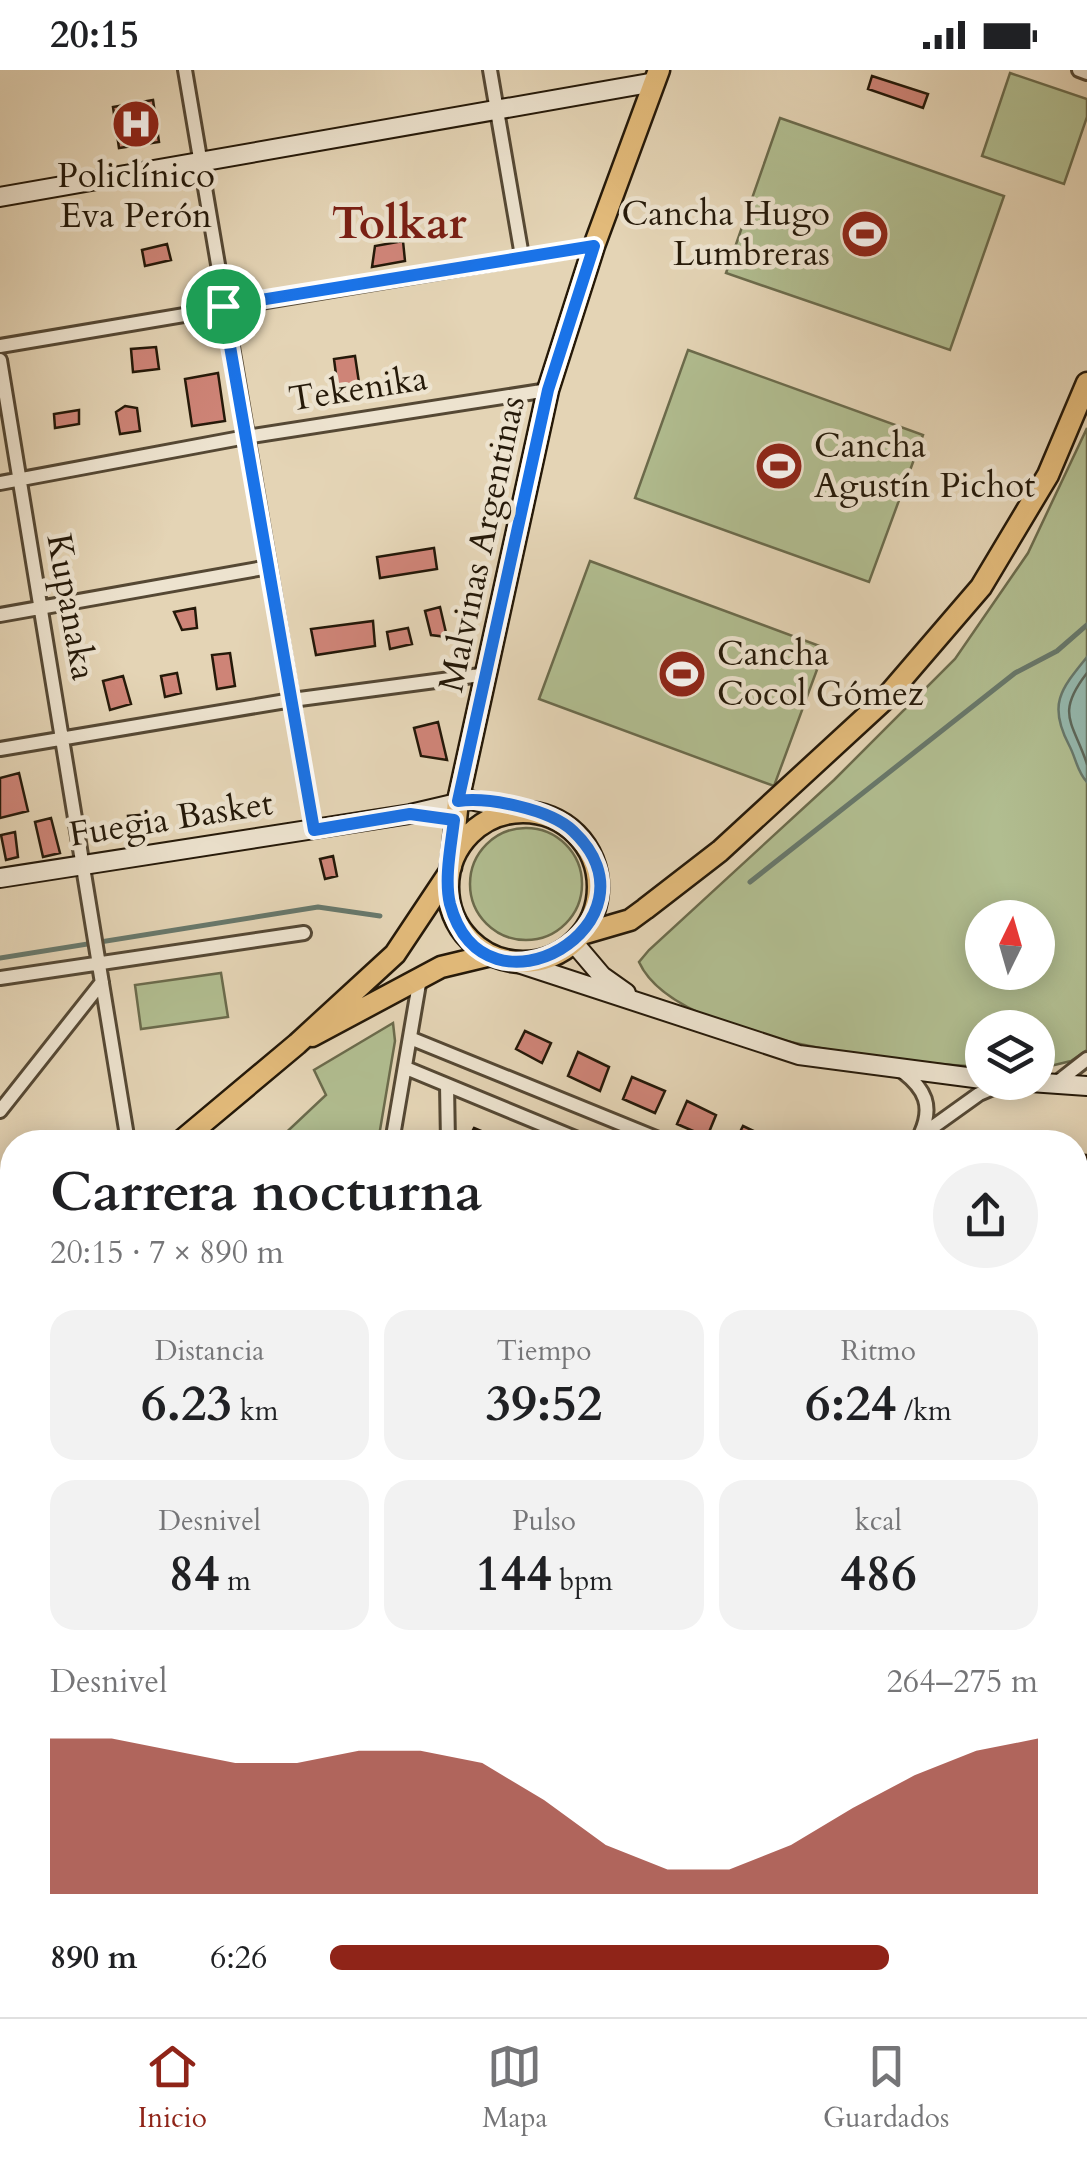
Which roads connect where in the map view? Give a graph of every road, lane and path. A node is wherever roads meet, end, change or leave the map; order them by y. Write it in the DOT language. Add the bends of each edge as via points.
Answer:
graph roads {
  1 [pos="185,70"];
  2 [pos="490,70"];
  3 [pos="1079,70"];
  4 [pos="1087,72"];
  5 [pos="657,76"];
  6 [pos="496,110"];
  7 [pos="198,164"];
  8 [pos="0,196"];
  9 [pos="594,246"];
  10 [pos="522,256"];
  11 [pos="223,306"];
  12 [pos="0,346"];
  13 [pos="0,360"];
  14 [pos="1087,383"];
  15 [pos="548,390"];
  16 [pos="246,437"];
  17 [pos="20,479"];
  18 [pos="0,482"];
  19 [pos="269,568"];
  20 [pos="40,608"];
  21 [pos="0,614"];
  22 [pos="488,674"];
  23 [pos="292,700"];
  24 [pos="63,738"];
  25 [pos="0,749"];
  26 [pos="456,811"];
  27 [pos="528,812"];
  28 [pos="314,830"];
  29 [pos="82,865"];
  30 [pos="450,870"];
  31 [pos="0,878"];
  32 [pos="304,933"];
  33 [pos="578,939"];
  34 [pos="490,955"];
  35 [pos="98,956"];
  36 [pos="515,962"];
  37 [pos="0,978"];
  38 [pos="420,978"];
  39 [pos="102,982"];
  40 [pos="648,1006"];
  41 [pos="410,1038"];
  42 [pos="298,1044"];
  43 [pos="1087,1059"];
  44 [pos="406,1068"];
  45 [pos="902,1072"];
  46 [pos="965,1078"];
  47 [pos="447,1084"];
  48 [pos="1055,1084"];
  49 [pos="1087,1086"];
  50 [pos="970,1100"];
  51 [pos="0,1111"];
  52 [pos="552,1128"];
  53 [pos="126,1130"];
  54 [pos="194,1130"];
  55 [pos="394,1130"];
  56 [pos="448,1130"];
  57 [pos="557,1130"];
  58 [pos="636,1130"];
  59 [pos="919,1130"];
  60 [pos="928,1130"];
  1 -- 7 [label="street"];
  2 -- 6 [label="street"];
  3 -- 4 [label="street"];
  5 -- 6 [label="main road"];
  5 -- 9 [label="main road, Malvinas Argentinas"];
  6 -- 7 [label="main road"];
  6 -- 10 [label="street"];
  7 -- 8 [label="main road"];
  7 -- 11 [label="street"];
  9 -- 10 [label="street"];
  9 -- 15 [label="main road, Malvinas Argentinas"];
  10 -- 11 [label="street"];
  11 -- 12 [label="street"];
  11 -- 16 [label="street"];
  13 -- 17 [label="street, Kupanaka"];
  14 -- 33 [label="main road" via="1048,474 997,562 884,701 720,852 630,920"];
  15 -- 16 [label="street, Tekenika"];
  15 -- 22 [label="main road, Malvinas Argentinas"];
  16 -- 17 [label="street, Tekenika"];
  16 -- 19 [label="street"];
  17 -- 18 [label="street, Tekenika"];
  17 -- 20 [label="street, Kupanaka"];
  19 -- 20 [label="street"];
  19 -- 23 [label="street"];
  20 -- 21 [label="street"];
  20 -- 24 [label="street, Kupanaka"];
  22 -- 23 [label="street"];
  22 -- 26 [label="main road, Malvinas Argentinas"];
  23 -- 24 [label="street"];
  23 -- 28 [label="street"];
  24 -- 25 [label="street"];
  24 -- 29 [label="street, Kupanaka"];
  26 -- 27 [label="main road"];
  26 -- 28 [label="main road, Fuegia Basket"];
  26 -- 30 [label="main road, Malvinas Argentinas"];
  27 -- 30 [label="main road" via="488,820 465,840"];
  27 -- 33 [label="main road" via="566,825 593,856 598,897"];
  28 -- 29 [label="main road, Fuegia Basket"];
  29 -- 31 [label="main road, Fuegia Basket"];
  29 -- 35 [label="street, Kupanaka"];
  30 -- 34 [label="main road" via="455,918"];
  30 -- 42 [label="main road, Malvinas Argentinas" via="395,954"];
  32 -- 35 [label="street"];
  33 -- 36 [label="main road" via="546,958"];
  33 -- 40 [label="main road" via="602,976"];
  34 -- 36 [label="main road"];
  34 -- 38 [label="main road" via="461,959"];
  35 -- 37 [label="street"];
  35 -- 39 [label="street, Kupanaka"];
  36 -- 40 [label="main road"];
  38 -- 41 [label="street"];
  38 -- 42 [label="main road"];
  39 -- 51 [label="street"];
  39 -- 53 [label="street, Kupanaka"];
  40 -- 45 [label="main road" via="799,1055"];
  41 -- 44 [label="street"];
  41 -- 58 [label="street"];
  42 -- 54 [label="main road"];
  43 -- 48 [label="street"];
  44 -- 47 [label="street"];
  44 -- 55 [label="street"];
  45 -- 46 [label="main road"];
  45 -- 59 [label="street" via="928,1106"];
  47 -- 52 [label="street"];
  47 -- 56 [label="street"];
  48 -- 49 [label="main road"];
  50 -- 60 [label="street"];
  52 -- 57 [label="street"];
}
